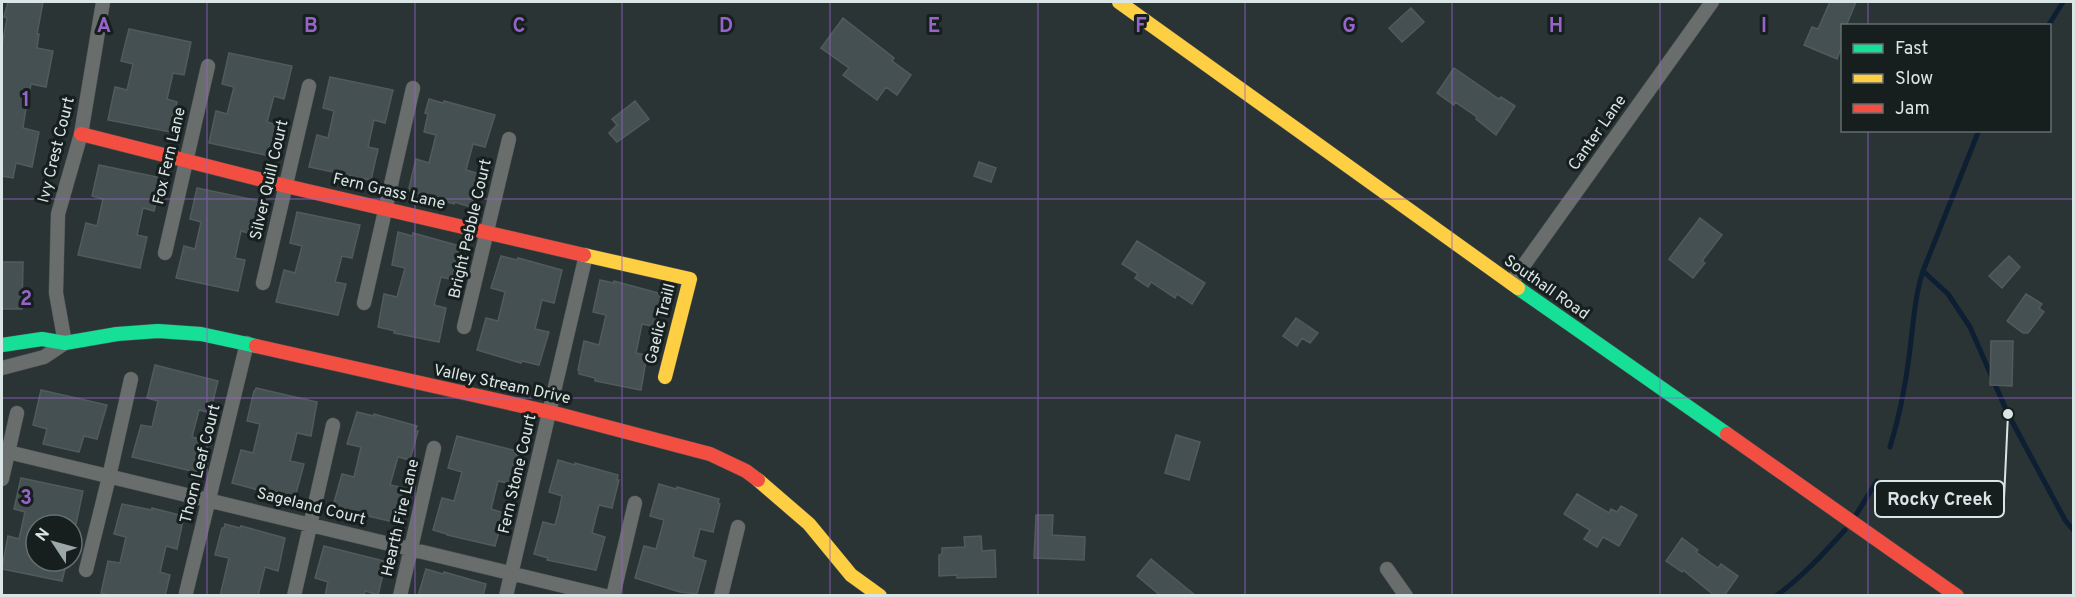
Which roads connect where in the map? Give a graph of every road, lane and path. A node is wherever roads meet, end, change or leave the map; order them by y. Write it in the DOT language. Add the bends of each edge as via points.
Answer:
graph roads {
  1 [pos="103,2"];
  2 [pos="1119,2"];
  3 [pos="1712,2"];
  4 [pos="208,66"];
  5 [pos="309,86"];
  6 [pos="413,88"];
  7 [pos="81,134"];
  8 [pos="509,139"];
  9 [pos="186,162"];
  10 [pos="286,186"];
  11 [pos="385,208"];
  12 [pos="486,232"];
  13 [pos="165,254"];
  14 [pos="586,255"];
  15 [pos="690,279"];
  16 [pos="263,283"];
  17 [pos="1511,284"];
  18 [pos="364,303"];
  19 [pos="464,327"];
  20 [pos="65,343"];
  21 [pos="247,343"];
  22 [pos="2,345"];
  23 [pos="2,368"];
  24 [pos="665,377"];
  25 [pos="131,379"];
  26 [pos="17,413"];
  27 [pos="549,413"];
  28 [pos="333,424"];
  29 [pos="434,448"];
  30 [pos="8,452"];
  31 [pos="109,477"];
  32 [pos="2,480"];
  33 [pos="210,500"];
  34 [pos="635,503"];
  35 [pos="310,524"];
  36 [pos="738,527"];
  37 [pos="411,549"];
  38 [pos="1387,569"];
  39 [pos="86,570"];
  40 [pos="512,573"];
  41 [pos="186,592"];
  42 [pos="294,596"];
  43 [pos="400,596"];
  44 [pos="506,596"];
  45 [pos="605,596"];
  46 [pos="613,596"];
  47 [pos="721,596"];
  48 [pos="880,596"];
  49 [pos="1406,596"];
  50 [pos="1957,596"];
  1 -- 7 [label="street, Ivy Crest Court"];
  2 -- 17 [label="street, Southall Road"];
  3 -- 17 [label="street, Canter Lane"];
  4 -- 9 [label="street, Fox Fern Lane"];
  5 -- 10 [label="street, Silver Quill Court"];
  6 -- 11 [label="street"];
  7 -- 9 [label="street, Fern Grass Lane"];
  7 -- 20 [label="street, Ivy Crest Court" via="58,214 56,293"];
  8 -- 12 [label="street, Bright Pebble Court"];
  9 -- 10 [label="street, Fern Grass Lane"];
  9 -- 13 [label="street, Fox Fern Lane"];
  10 -- 11 [label="street, Fern Grass Lane"];
  10 -- 16 [label="street, Silver Quill Court"];
  11 -- 12 [label="street, Fern Grass Lane"];
  11 -- 18 [label="street"];
  12 -- 14 [label="street, Fern Grass Lane"];
  12 -- 19 [label="street, Bright Pebble Court"];
  14 -- 15 [label="street, Fern Grass Lane"];
  14 -- 27 [label="street, Fern Stone Court"];
  15 -- 24 [label="street, Gaelic Traill"];
  17 -- 50 [label="street, Southall Road"];
  20 -- 21 [label="street, Valley Stream Drive" via="158,331"];
  20 -- 22 [label="street, Valley Stream Drive" via="42,339"];
  20 -- 23 [label="street, Valley Stream Drive" via="44,357"];
  21 -- 27 [label="street, Valley Stream Drive"];
  21 -- 33 [label="street, Thorn Leaf Court"];
  25 -- 31 [label="street"];
  26 -- 30 [label="street"];
  27 -- 40 [label="street, Fern Stone Court"];
  27 -- 48 [label="street, Valley Stream Drive" via="710,454 746,471 808,524 851,575"];
  28 -- 35 [label="street"];
  29 -- 37 [label="street, Hearth Fire Lane"];
  30 -- 31 [label="street, Sageland Court"];
  30 -- 32 [label="street"];
  31 -- 33 [label="street, Sageland Court"];
  31 -- 39 [label="street"];
  33 -- 35 [label="street, Sageland Court"];
  33 -- 41 [label="street, Thorn Leaf Court"];
  34 -- 46 [label="street"];
  35 -- 37 [label="street, Sageland Court"];
  35 -- 42 [label="street"];
  36 -- 47 [label="street"];
  37 -- 40 [label="street, Sageland Court"];
  37 -- 43 [label="street, Hearth Fire Lane"];
  38 -- 49 [label="street"];
  40 -- 44 [label="street, Fern Stone Court"];
  40 -- 45 [label="street, Sageland Court"];
}
